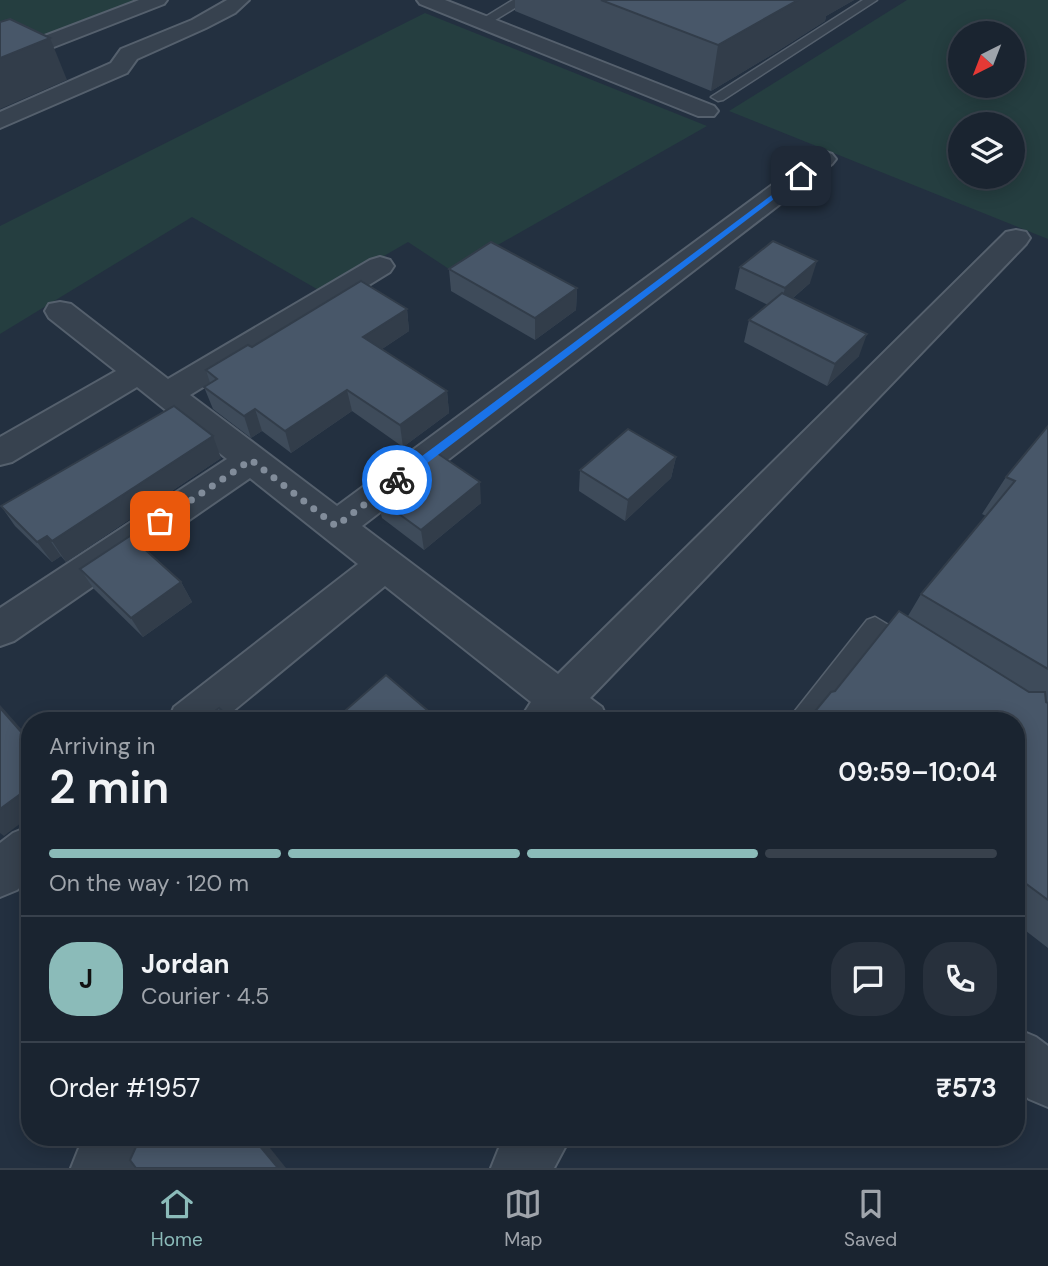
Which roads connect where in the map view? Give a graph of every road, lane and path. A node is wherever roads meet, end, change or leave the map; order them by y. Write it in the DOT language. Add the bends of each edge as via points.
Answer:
graph roads {
  1 [pos="157,0"];
  2 [pos="239,0"];
  3 [pos="427,0"];
  4 [pos="478,0"];
  5 [pos="522,0"];
  6 [pos="871,0"];
  7 [pos="456,12"];
  8 [pos="483,22"];
  9 [pos="78,31"];
  10 [pos="129,54"];
  11 [pos="0,61"];
  12 [pos="712,104"];
  13 [pos="0,121"];
  14 [pos="823,159"];
  15 [pos="1016,238"];
  16 [pos="380,266"];
  17 [pos="60,311"];
  18 [pos="139,372"];
  19 [pos="167,394"];
  20 [pos="0,453"];
  21 [pos="251,460"];
  22 [pos="336,526"];
  23 [pos="384,564"];
  24 [pos="0,629"];
  25 [pos="933,664"];
  26 [pos="200,712"];
  27 [pos="560,712"];
  28 [pos="564,712"];
  29 [pos="807,712"];
  30 [pos="21,856"];
  31 [pos="0,873"];
  32 [pos="1025,1062"];
  33 [pos="1048,1080"];
  34 [pos="121,1146"];
  35 [pos="536,1146"];
  36 [pos="99,1168"];
  37 [pos="520,1168"];
  1 -- 9 [label="street"];
  2 -- 10 [label="street" via="199,24"];
  3 -- 7 [label="street"];
  4 -- 7 [label="street"];
  5 -- 8 [label="lane"];
  6 -- 12 [label="lane"];
  7 -- 8 [label="street"];
  8 -- 12 [label="street"];
  9 -- 10 [label="street"];
  9 -- 11 [label="street"];
  10 -- 13 [label="street" via="118,68"];
  14 -- 22 [label="street"];
  15 -- 28 [label="street"];
  16 -- 19 [label="street"];
  17 -- 18 [label="street"];
  18 -- 19 [label="street"];
  18 -- 20 [label="street"];
  19 -- 21 [label="street"];
  21 -- 22 [label="street"];
  21 -- 24 [label="street"];
  22 -- 23 [label="street"];
  23 -- 26 [label="street"];
  23 -- 27 [label="street"];
  25 -- 29 [label="lane" via="875,627"];
  30 -- 31 [label="street"];
  32 -- 33 [label="street"];
  34 -- 36 [label="street"];
  35 -- 37 [label="street"];
}
